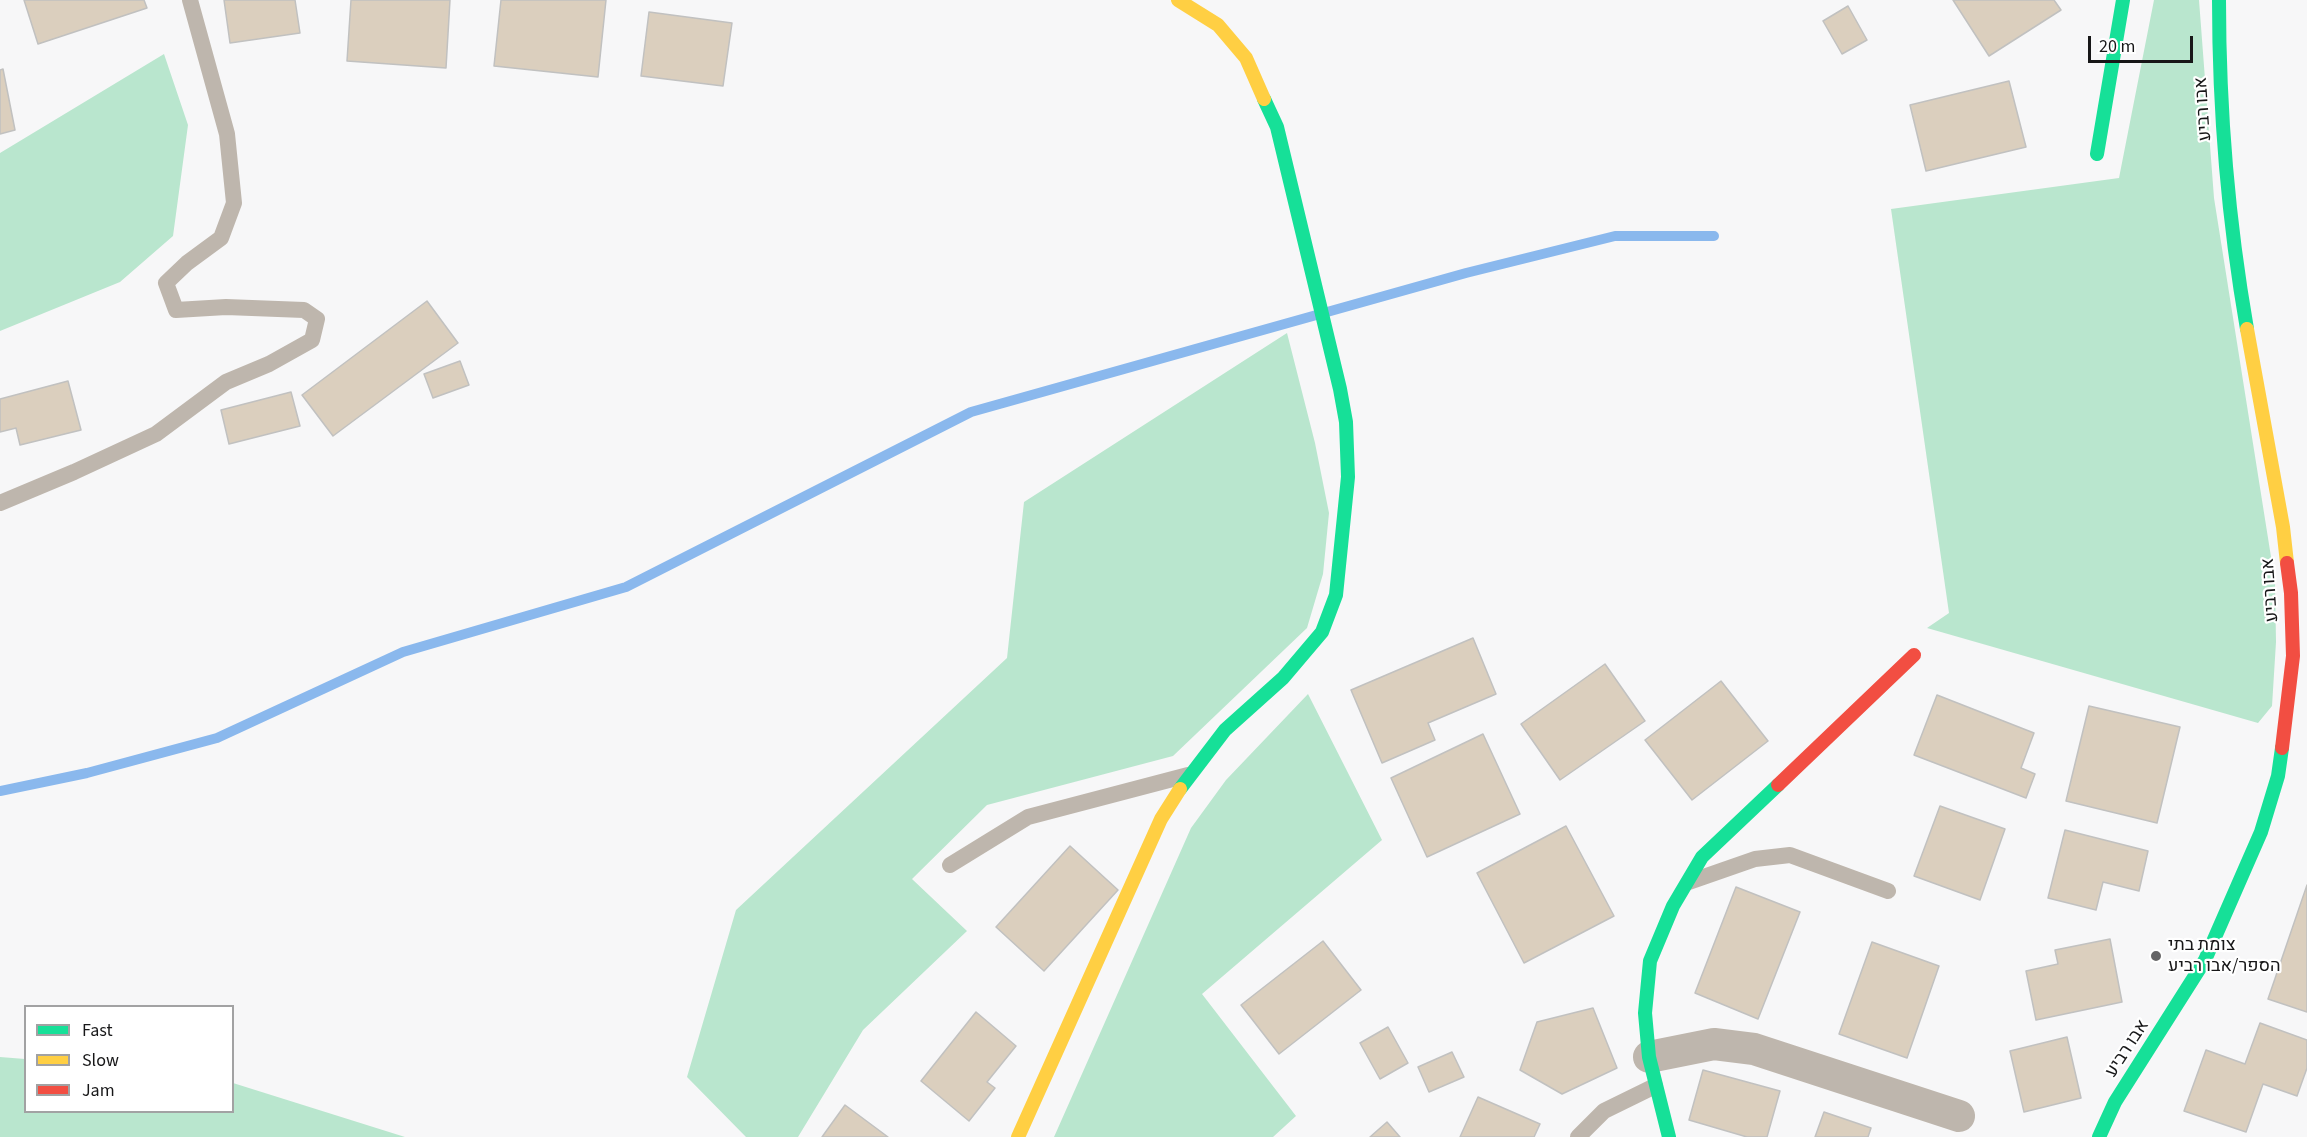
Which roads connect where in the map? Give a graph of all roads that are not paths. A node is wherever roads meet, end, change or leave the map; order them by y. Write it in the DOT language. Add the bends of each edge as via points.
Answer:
graph roads {
  1 [pos="189,0"];
  2 [pos="1178,0"];
  3 [pos="2123,0"];
  4 [pos="2219,0"];
  5 [pos="2097,154"];
  6 [pos="0,503"];
  7 [pos="1914,655"];
  8 [pos="1189,775"];
  9 [pos="950,865"];
  10 [pos="1686,883"];
  11 [pos="1888,891"];
  12 [pos="1652,1071"];
  13 [pos="1959,1116"];
  14 [pos="1018,1137"];
  15 [pos="1578,1137"];
  16 [pos="1669,1137"];
  17 [pos="2099,1137"];
  1 -- 6 [label="lane" via="227,134 234,203 221,238 165,284 176,310 304,310 316,319 312,340 226,382 156,434"];
  2 -- 8 [label="street" via="1218,25 1246,58 1277,127 1340,388 1348,477 1336,595 1323,632 1283,678 1225,730"];
  3 -- 5 [label="street"];
  4 -- 17 [label="street, אבו רביע" via="2226,179 2246,326 2283,527 2293,656 2278,776 2260,832 2205,960 2115,1102"];
  7 -- 10 [label="street" via="1702,857"];
  8 -- 9 [label="lane" via="1028,817"];
  8 -- 14 [label="street" via="1161,819"];
  10 -- 11 [label="lane" via="1755,859 1790,855"];
  10 -- 12 [label="street" via="1650,961 1645,1013"];
  12 -- 13 [label="street" via="1714,1044 1754,1049"];
  12 -- 15 [label="lane"];
  12 -- 16 [label="street"];
}
